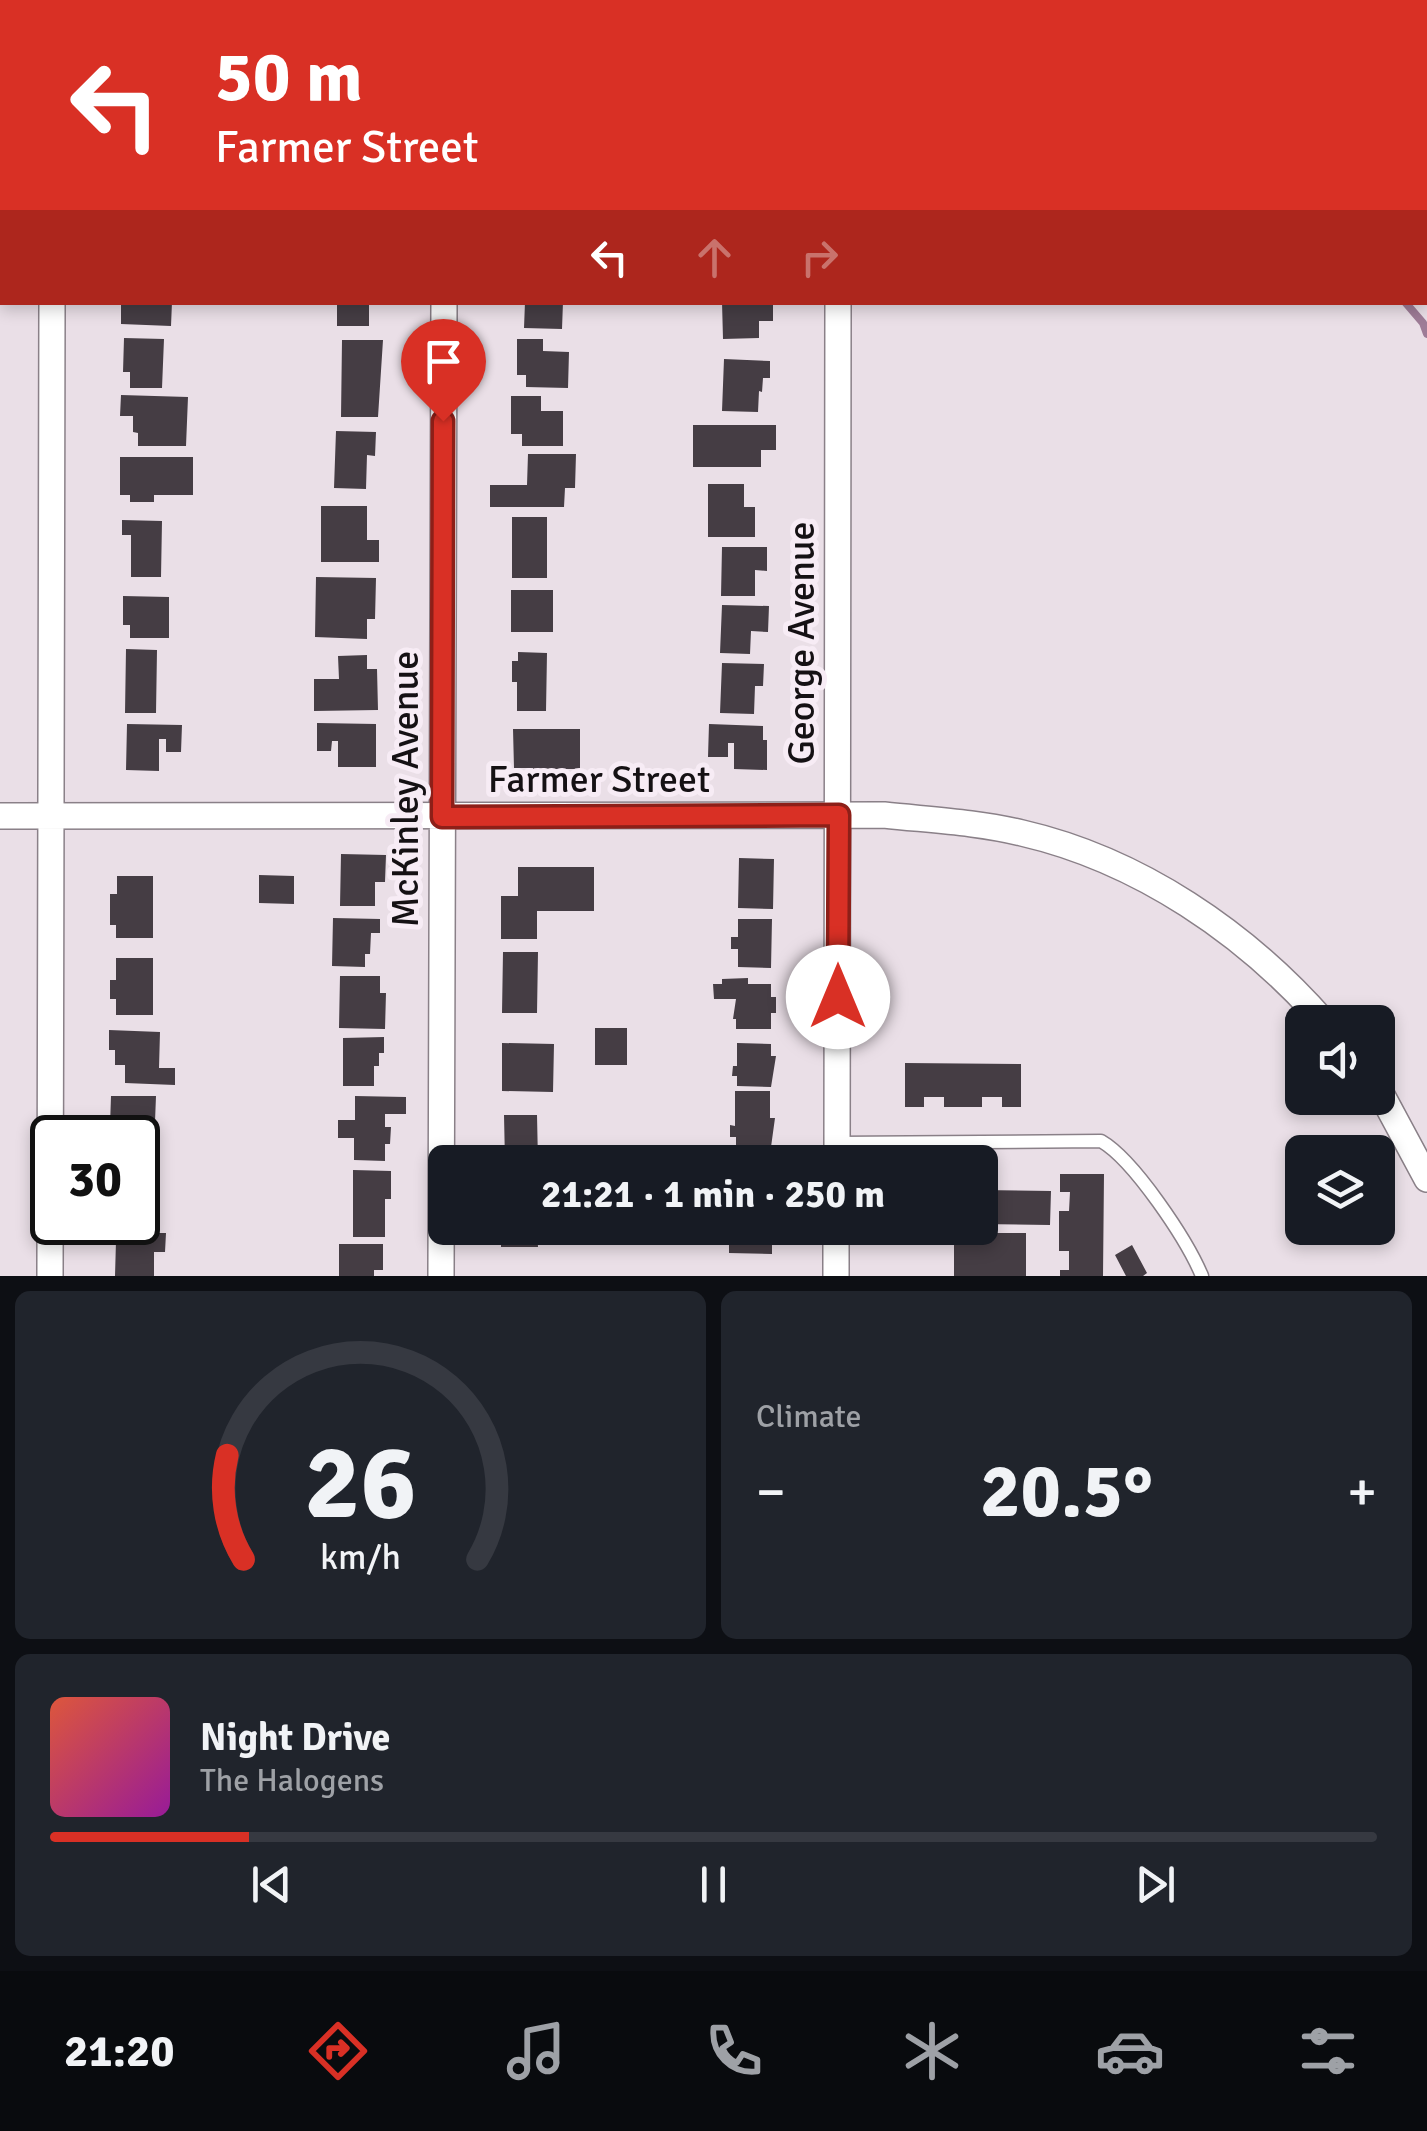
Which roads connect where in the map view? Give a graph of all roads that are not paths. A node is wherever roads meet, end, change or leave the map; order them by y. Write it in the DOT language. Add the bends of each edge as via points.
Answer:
graph roads {
  1 [pos="52,305"];
  2 [pos="444,305"];
  3 [pos="838,305"];
  4 [pos="839,815"];
  5 [pos="0,816"];
  6 [pos="50,816"];
  7 [pos="442,817"];
  8 [pos="1308,1005"];
  9 [pos="1393,1115"];
  10 [pos="837,1145"];
  11 [pos="998,1145"];
  12 [pos="1427,1179"];
  13 [pos="836,1245"];
  14 [pos="50,1276"];
  15 [pos="442,1276"];
  16 [pos="836,1276"];
  17 [pos="1202,1276"];
  1 -- 6 [label="street"];
  2 -- 7 [label="street, McKinley Avenue"];
  3 -- 4 [label="street, George Avenue"];
  4 -- 7 [label="street, Farmer Street"];
  4 -- 8 [label="street, Farmer Street" via="997,828 1099,859 1218,924"];
  4 -- 10 [label="street, George Avenue"];
  5 -- 6 [label="street, Farmer Street"];
  6 -- 7 [label="street, Farmer Street"];
  6 -- 14 [label="street"];
  7 -- 15 [label="street, McKinley Avenue"];
  9 -- 12 [label="street"];
  11 -- 17 [label="lane" via="1101,1141 1114,1149 1164,1212"];
  13 -- 16 [label="street"];
}
